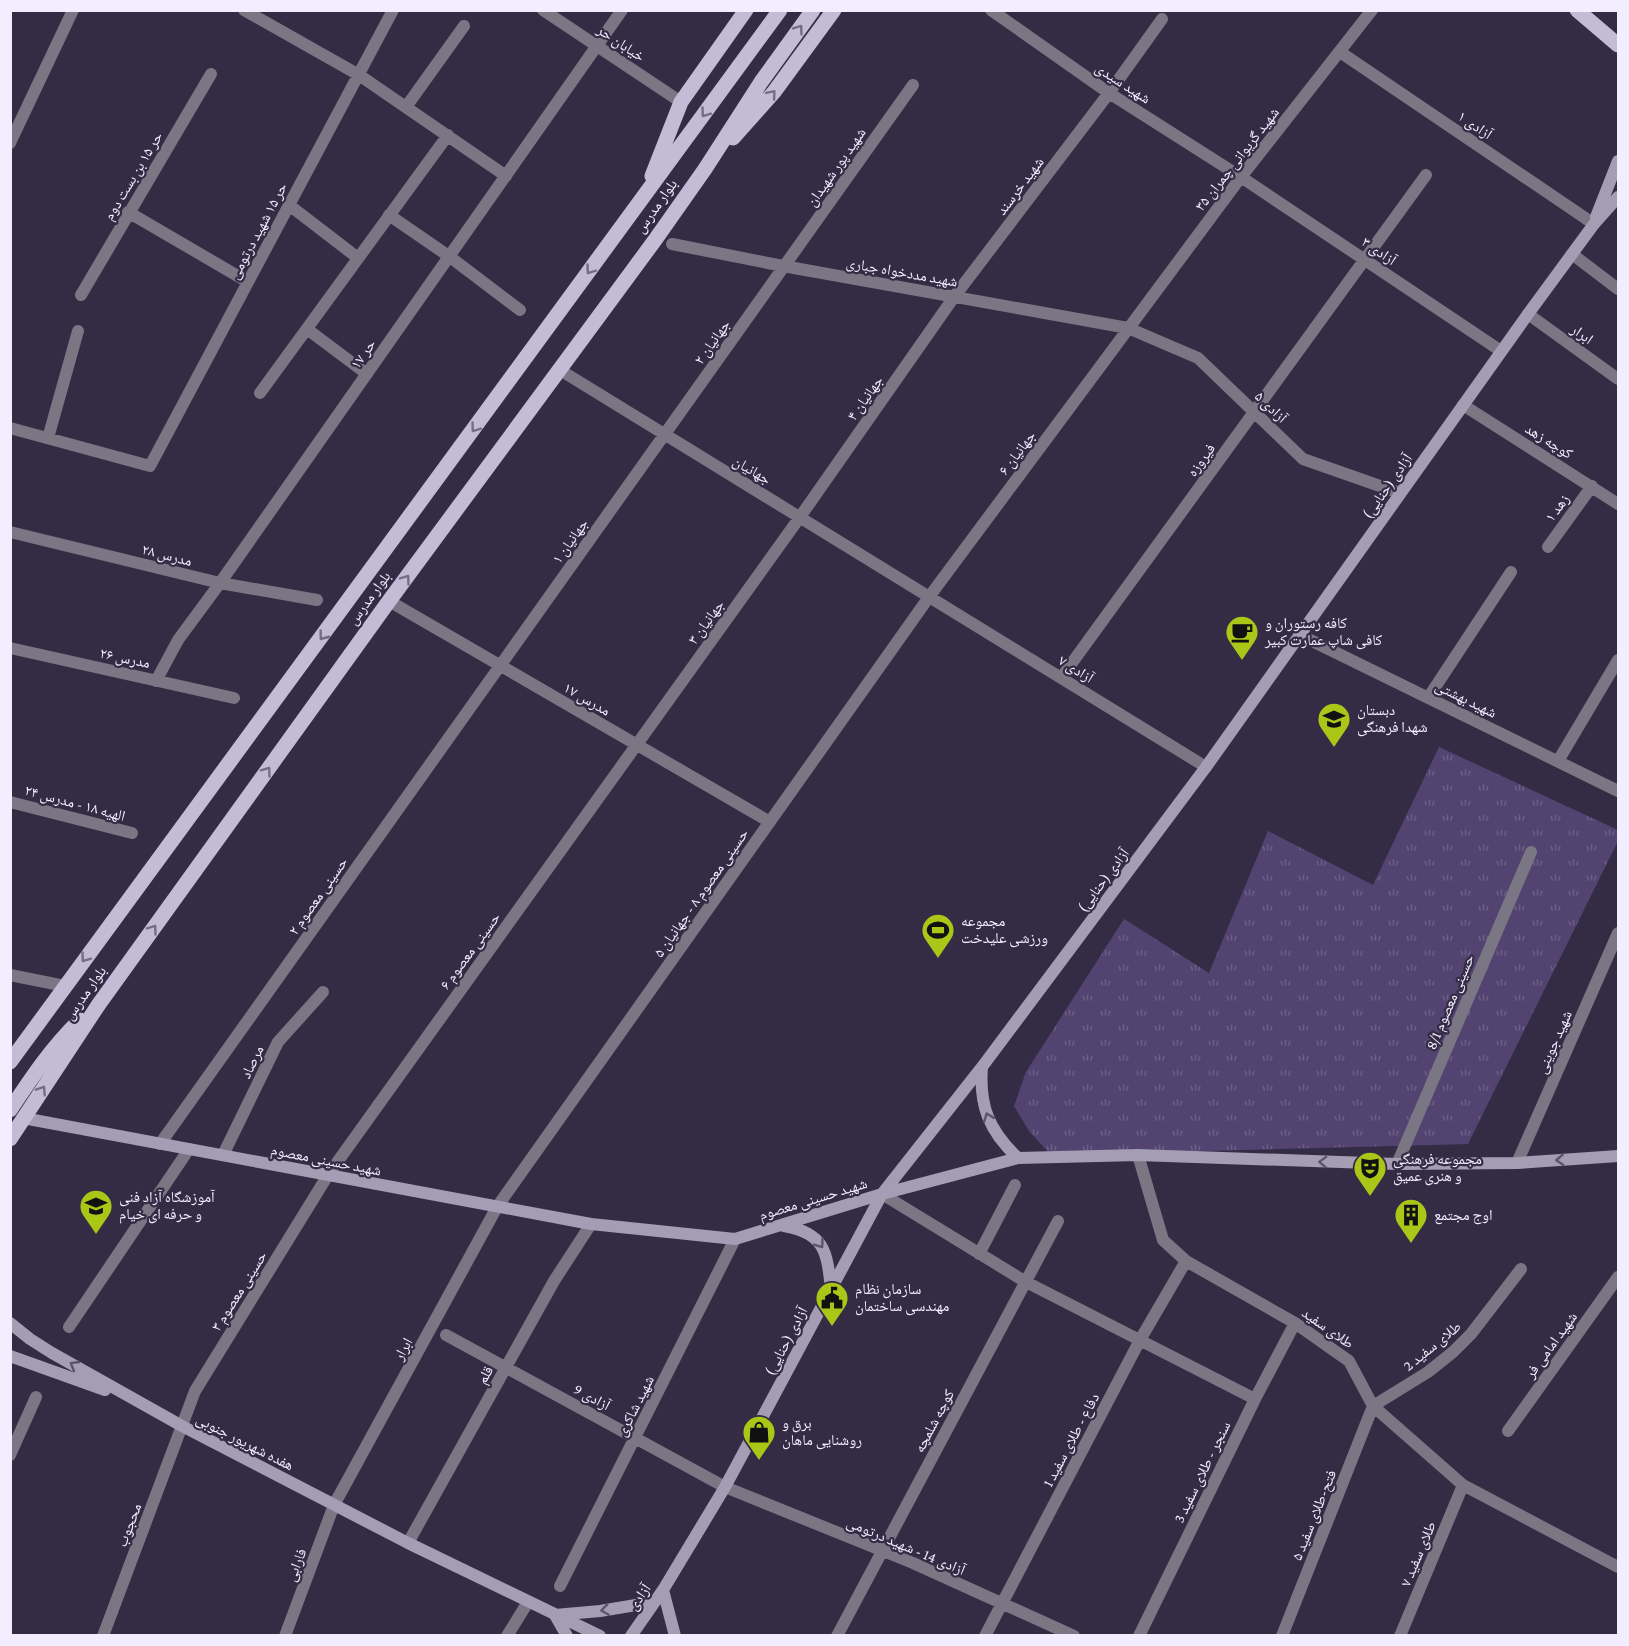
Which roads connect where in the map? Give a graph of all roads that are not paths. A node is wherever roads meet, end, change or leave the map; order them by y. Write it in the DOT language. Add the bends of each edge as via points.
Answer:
graph roads {
  1 [pos="73,10"];
  2 [pos="244,10"];
  3 [pos="393,10"];
  4 [pos="543,10"];
  5 [pos="622,10"];
  6 [pos="746,10"];
  7 [pos="780,10"];
  8 [pos="813,10"];
  9 [pos="834,10"];
  10 [pos="991,10"];
  11 [pos="1372,10"];
  12 [pos="1576,10"];
  13 [pos="1162,19"];
  14 [pos="464,26"];
  15 [pos="1618,45"];
  16 [pos="598,46"];
  17 [pos="1340,51"];
  18 [pos="211,74"];
  19 [pos="359,75"];
  20 [pos="913,85"];
  21 [pos="1109,93"];
  22 [pos="681,102"];
  23 [pos="406,107"];
  24 [pos="448,135"];
  25 [pos="10,143"];
  26 [pos="1618,161"];
  27 [pos="705,169"];
  28 [pos="1426,175"];
  29 [pos="507,176"];
  30 [pos="1241,177"];
  31 [pos="645,196"];
  32 [pos="1618,197"];
  33 [pos="289,205"];
  34 [pos="128,212"];
  35 [pos="389,216"];
  36 [pos="1594,224"];
  37 [pos="672,243"];
  38 [pos="1572,254"];
  39 [pos="450,257"];
  40 [pos="358,258"];
  41 [pos="1365,260"];
  42 [pos="783,266"];
  43 [pos="248,282"];
  44 [pos="1618,289"];
  45 [pos="81,295"];
  46 [pos="954,297"];
  47 [pos="520,310"];
  48 [pos="1528,314"];
  49 [pos="1128,328"];
  50 [pos="306,329"];
  51 [pos="78,331"];
  52 [pos="1502,351"];
  53 [pos="560,370"];
  54 [pos="367,374"];
  55 [pos="1618,379"];
  56 [pos="260,393"];
  57 [pos="1463,405"];
  58 [pos="1255,411"];
  59 [pos="10,428"];
  60 [pos="664,434"];
  61 [pos="48,438"];
  62 [pos="1592,486"];
  63 [pos="1401,492"];
  64 [pos="1618,504"];
  65 [pos="800,517"];
  66 [pos="10,532"];
  67 [pos="1548,547"];
  68 [pos="1510,572"];
  69 [pos="220,583"];
  70 [pos="929,597"];
  71 [pos="317,600"];
  72 [pos="389,601"];
  73 [pos="1300,635"];
  74 [pos="10,648"];
  75 [pos="1618,660"];
  76 [pos="500,666"];
  77 [pos="1061,678"];
  78 [pos="156,681"];
  79 [pos="234,698"];
  80 [pos="1428,698"];
  81 [pos="636,745"];
  82 [pos="1558,761"];
  83 [pos="1206,767"];
  84 [pos="1618,791"];
  85 [pos="10,802"];
  86 [pos="770,822"];
  87 [pos="132,833"];
  88 [pos="1531,852"];
  89 [pos="1618,933"];
  90 [pos="10,975"];
  91 [pos="65,986"];
  92 [pos="323,992"];
  93 [pos="10,1062"];
  94 [pos="982,1066"];
  95 [pos="17,1114"];
  96 [pos="10,1139"];
  97 [pos="160,1144"];
  98 [pos="189,1149"];
  99 [pos="223,1155"];
  100 [pos="1138,1155"];
  101 [pos="1618,1156"];
  102 [pos="1018,1158"];
  103 [pos="1517,1163"];
  104 [pos="1397,1164"];
  105 [pos="328,1175"];
  106 [pos="1015,1185"];
  107 [pos="882,1194"];
  108 [pos="497,1207"];
  109 [pos="1058,1221"];
  110 [pos="591,1224"];
  111 [pos="780,1225"];
  112 [pos="735,1239"];
  113 [pos="979,1254"];
  114 [pos="1186,1261"];
  115 [pos="1521,1269"];
  116 [pos="1618,1277"];
  117 [pos="1026,1282"];
  118 [pos="831,1289"];
  119 [pos="10,1323"];
  120 [pos="1294,1323"];
  121 [pos="69,1327"];
  122 [pos="446,1335"];
  123 [pos="1140,1340"];
  124 [pos="10,1356"];
  125 [pos="507,1366"];
  126 [pos="36,1397"];
  127 [pos="1255,1399"];
  128 [pos="143,1404"];
  129 [pos="1373,1406"];
  130 [pos="182,1426"];
  131 [pos="1509,1431"];
  132 [pos="635,1439"];
  133 [pos="10,1455"];
  134 [pos="1463,1485"];
  135 [pos="725,1487"];
  136 [pos="334,1505"];
  137 [pos="408,1543"];
  138 [pos="882,1551"];
  139 [pos="1618,1567"];
  140 [pos="672,1576"];
  141 [pos="560,1586"];
  142 [pos="663,1590"];
  143 [pos="528,1602"];
  144 [pos="654,1602"];
  145 [pos="1002,1604"];
  146 [pos="555,1615"];
  147 [pos="104,1635"];
  148 [pos="285,1635"];
  149 [pos="507,1635"];
  150 [pos="567,1635"];
  151 [pos="600,1635"];
  152 [pos="631,1635"];
  153 [pos="675,1635"];
  154 [pos="837,1635"];
  155 [pos="985,1635"];
  156 [pos="1074,1635"];
  157 [pos="1139,1635"];
  158 [pos="1282,1635"];
  159 [pos="1400,1635"];
  1 -- 25 [label="street"];
  2 -- 19 [label="street"];
  3 -- 19 [label="street, حر ۱۵ شهید درتومی"];
  4 -- 16 [label="street, خیابان حر"];
  5 -- 16 [label="street, حر ۱۷"];
  6 -- 22 [label="main road"];
  7 -- 31 [label="main road, بلوار مدرس, one-way"];
  27 -- 8 [label="main road, بلوار مدرس, one-way"];
  27 -- 9 [label="main road, one-way" via="774,92"];
  10 -- 21 [label="street, شهید سیدی"];
  11 -- 17 [label="street, شهید گریوانی چمران ۳۵"];
  12 -- 15 [label="main road"];
  13 -- 21 [label="street, شهید خرسند"];
  14 -- 23 [label="street"];
  16 -- 22 [label="street, خیابان حر"];
  16 -- 29 [label="street, حر ۱۷"];
  17 -- 30 [label="street, شهید گریوانی چمران ۳۵"];
  17 -- 36 [label="street, آزادی ۱"];
  18 -- 34 [label="street, حر ۱۵ بن بست دوم"];
  19 -- 23 [label="street"];
  19 -- 33 [label="street, حر ۱۵ شهید درتومی"];
  20 -- 42 [label="street, شهید پور شهیدان"];
  21 -- 30 [label="street, شهید سیدی"];
  21 -- 46 [label="street, شهید خرسند"];
  22 -- 31 [label="main road"];
  23 -- 24 [label="street"];
  24 -- 29 [label="street"];
  24 -- 35 [label="street"];
  26 -- 36 [label="main road, آزادی (حنایی)"];
  27 -- 53 [label="main road, بلوار مدرس"];
  28 -- 41 [label="street, فیروزه"];
  29 -- 39 [label="street, حر ۱۷"];
  30 -- 41 [label="street, آزادی ۳"];
  30 -- 49 [label="street, شهید گریوانی چمران ۳۵"];
  31 -- 91 [label="main road, بلوار مدرس, one-way"];
  32 -- 36 [label="main road, آزادی (حنایی)"];
  33 -- 40 [label="street"];
  33 -- 43 [label="street, حر ۱۵ شهید درتومی"];
  34 -- 43 [label="street"];
  34 -- 45 [label="street, حر ۱۵ بن بست دوم"];
  35 -- 39 [label="street"];
  35 -- 40 [label="street"];
  36 -- 38 [label="main road, آزادی (حنایی)"];
  37 -- 42 [label="street, شهید مددخواه جباری"];
  38 -- 44 [label="street"];
  38 -- 48 [label="main road, آزادی (حنایی)"];
  39 -- 47 [label="street"];
  39 -- 54 [label="street, حر ۱۷"];
  40 -- 50 [label="street"];
  41 -- 52 [label="street, آزادی ۳"];
  41 -- 58 [label="street, فیروزه"];
  42 -- 46 [label="street, شهید مددخواه جباری"];
  42 -- 60 [label="street, جهانیان ۲"];
  43 -- 61 [label="street, حر ۱۵ شهید درتومی" via="150,466"];
  46 -- 49 [label="street, شهید مددخواه جباری"];
  46 -- 65 [label="street, جهانیان ۴"];
  48 -- 52 [label="main road, آزادی (حنایی)"];
  48 -- 55 [label="street, ابرار"];
  49 -- 58 [label="street, آزادی ۵" via="1198,358"];
  49 -- 70 [label="street, جهانیان ۶"];
  50 -- 54 [label="street"];
  50 -- 56 [label="street"];
  51 -- 61 [label="street"];
  52 -- 57 [label="main road, آزادی (حنایی)"];
  53 -- 60 [label="street, جهانیان"];
  72 -- 53 [label="main road, بلوار مدرس, one-way"];
  54 -- 69 [label="street, حر ۱۷"];
  57 -- 62 [label="street, کوچه زهد"];
  57 -- 63 [label="main road, آزادی (حنایی)"];
  58 -- 63 [label="street, آزادی ۵" via="1303,459"];
  58 -- 77 [label="street, فیروزه"];
  59 -- 61 [label="street"];
  60 -- 65 [label="street, جهانیان"];
  60 -- 76 [label="street, جهانیان ۱"];
  62 -- 64 [label="street, کوچه زهد"];
  62 -- 67 [label="street, زهد ۱"];
  63 -- 73 [label="main road, آزادی (حنایی)"];
  65 -- 70 [label="street, جهانیان"];
  65 -- 81 [label="street, جهانیان ۳"];
  66 -- 69 [label="street, مدرس ۲۸"];
  68 -- 80 [label="street"];
  69 -- 71 [label="street, مدرس ۲۸"];
  69 -- 78 [label="street, حر ۱۷" via="178,640"];
  70 -- 77 [label="street, آزادی ۷"];
  70 -- 86 [label="street, حسینی معصوم ۸ - جهانیان ۵"];
  72 -- 76 [label="street, مدرس ۱۷"];
  95 -- 72 [label="main road, بلوار مدرس, one-way"];
  73 -- 80 [label="street, شهید بهشتی"];
  73 -- 83 [label="main road, آزادی (حنایی)"];
  74 -- 78 [label="street, مدرس ۲۶"];
  75 -- 82 [label="street"];
  76 -- 81 [label="street, مدرس ۱۷"];
  76 -- 97 [label="street, حسینی معصوم ۲"];
  77 -- 83 [label="street, آزادی ۷"];
  78 -- 79 [label="street, مدرس ۲۶"];
  80 -- 82 [label="street, شهید بهشتی"];
  81 -- 86 [label="street, مدرس ۱۷"];
  81 -- 105 [label="street, حسینی معصوم ۶"];
  82 -- 84 [label="street, شهید بهشتی"];
  83 -- 94 [label="main road, آزادی (حنایی)"];
  85 -- 87 [label="street, الهیه ۱۸ - مدرس ۲۴"];
  86 -- 108 [label="street, حسینی معصوم ۸ - جهانیان ۵"];
  88 -- 104 [label="street, حسینی معصوم 8/1"];
  89 -- 103 [label="street, شهید جوینی"];
  90 -- 91 [label="street"];
  91 -- 93 [label="main road, بلوار مدرس"];
  92 -- 99 [label="street, مرصاد" via="278,1042"];
  102 -- 94 [label="main road, one-way" via="987,1117 980,1084"];
  94 -- 107 [label="main road, آزادی (حنایی)"];
  95 -- 96 [label="main road, بلوار مدرس"];
  95 -- 97 [label="main road, شهید حسینی معصوم"];
  97 -- 98 [label="main road, شهید حسینی معصوم"];
  98 -- 99 [label="main road, شهید حسینی معصوم"];
  98 -- 121 [label="street"];
  99 -- 105 [label="main road, شهید حسینی معصوم"];
  100 -- 102 [label="main road, شهید حسینی معصوم"];
  104 -- 100 [label="main road, شهید حسینی معصوم, one-way"];
  100 -- 114 [label="street, طلای سفید" via="1163,1240"];
  101 -- 103 [label="main road, شهید حسینی معصوم, one-way"];
  102 -- 107 [label="main road, شهید حسینی معصوم"];
  103 -- 104 [label="main road, شهید حسینی معصوم"];
  105 -- 108 [label="main road, شهید حسینی معصوم"];
  105 -- 130 [label="street, حسینی معصوم ۳" via="195,1391"];
  106 -- 113 [label="street"];
  107 -- 111 [label="main road, شهید حسینی معصوم"];
  107 -- 113 [label="street"];
  107 -- 118 [label="main road, آزادی (حنایی)"];
  108 -- 110 [label="main road, شهید حسینی معصوم"];
  108 -- 136 [label="street, ابرار"];
  109 -- 117 [label="street, کوچه شلمچه"];
  110 -- 112 [label="main road, شهید حسینی معصوم"];
  110 -- 125 [label="street, قلم"];
  111 -- 112 [label="main road, شهید حسینی معصوم"];
  111 -- 118 [label="main road, one-way" via="815,1236 826,1251"];
  112 -- 132 [label="street, شهید شاکری"];
  113 -- 117 [label="street"];
  114 -- 120 [label="street, طلای سفید"];
  114 -- 123 [label="street, دفاع - طلای سفید 1"];
  115 -- 129 [label="street, طلای سفید 2" via="1453,1352"];
  116 -- 131 [label="street, شهید امامی فر"];
  117 -- 123 [label="street"];
  117 -- 138 [label="street, کوچه شلمچه"];
  118 -- 135 [label="main road, آزادی (حنایی)"];
  128 -- 119 [label="main road, one-way" via="52,1353"];
  120 -- 127 [label="street, سنجر - طلای سفید 3"];
  120 -- 129 [label="street, طلای سفید" via="1349,1361"];
  122 -- 125 [label="street, آزادی 9"];
  123 -- 127 [label="street"];
  123 -- 145 [label="street, دفاع - طلای سفید 1"];
  124 -- 128 [label="main road"];
  125 -- 132 [label="street, آزادی 9"];
  125 -- 137 [label="street, قلم"];
  126 -- 133 [label="street"];
  127 -- 157 [label="street, سنجر - طلای سفید 3"];
  128 -- 130 [label="main road, هفده شهریور جنوبی"];
  129 -- 134 [label="street, طلای سفید"];
  129 -- 158 [label="street, فتح-طلای سفید ۵"];
  130 -- 136 [label="main road, هفده شهریور جنوبی"];
  130 -- 147 [label="street, محجوب"];
  132 -- 135 [label="street, آزادی 9"];
  132 -- 141 [label="street, شهید شاکری"];
  134 -- 139 [label="street, طلای سفید"];
  134 -- 159 [label="street, طلای سفید ۷"];
  135 -- 138 [label="street, آزادی 14 - شهید درتومی"];
  135 -- 140 [label="main road, آزادی (حنایی)"];
  136 -- 137 [label="main road, هفده شهریور جنوبی"];
  136 -- 148 [label="street, فارابی"];
  137 -- 143 [label="main road, هفده شهریور جنوبی"];
  138 -- 145 [label="street, آزادی 14 - شهید درتومی"];
  138 -- 154 [label="street, کوچه شلمچه"];
  140 -- 142 [label="main road, آزادی"];
  142 -- 144 [label="main road, آزادی"];
  142 -- 153 [label="main road"];
  143 -- 146 [label="main road, هفده شهریور جنوبی"];
  143 -- 149 [label="street"];
  144 -- 146 [label="main road, one-way"];
  144 -- 152 [label="main road, آزادی"];
  145 -- 155 [label="street, دفاع - طلای سفید 1"];
  145 -- 156 [label="street, آزادی 14 - شهید درتومی"];
  146 -- 150 [label="main road"];
  146 -- 151 [label="main road, هفده شهریور جنوبی"];
}
